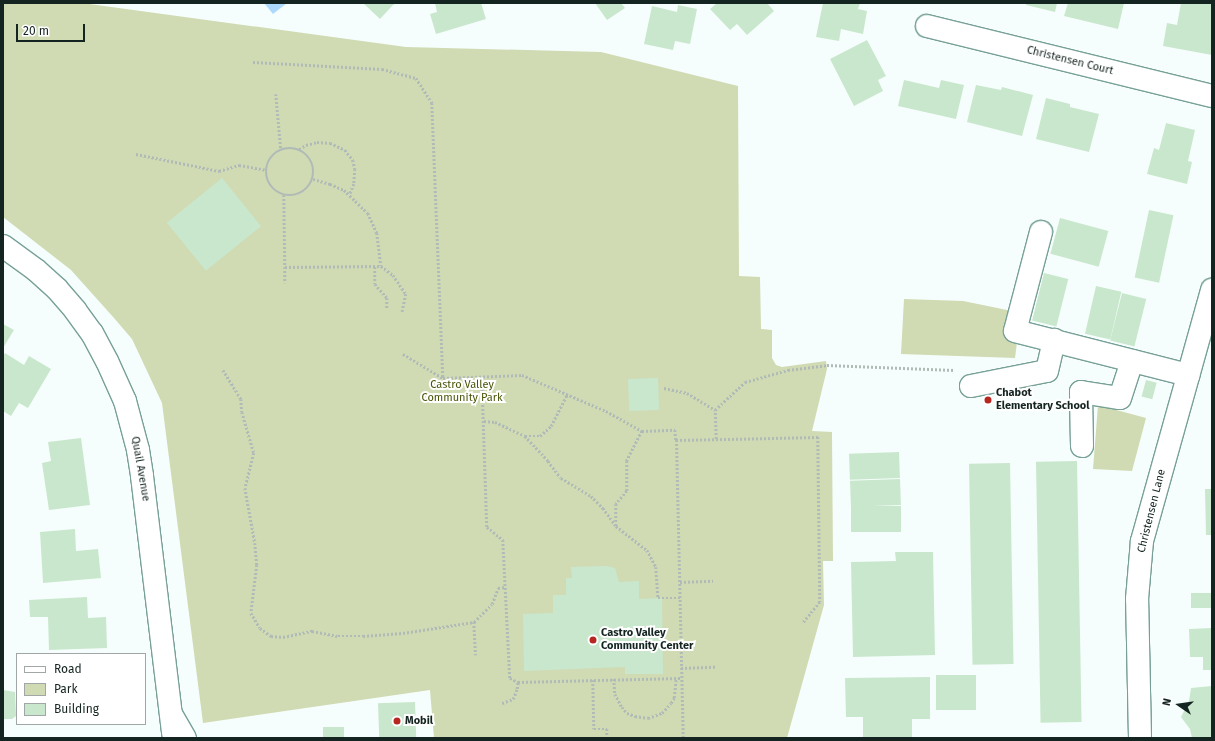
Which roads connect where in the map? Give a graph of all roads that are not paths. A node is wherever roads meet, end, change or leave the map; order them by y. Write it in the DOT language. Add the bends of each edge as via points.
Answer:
graph roads {
  1 [pos="927,26"];
  2 [pos="1212,96"];
  3 [pos="1041,232"];
  4 [pos="3,246"];
  5 [pos="1212,290"];
  6 [pos="1054,340"];
  7 [pos="1132,360"];
  8 [pos="1188,375"];
  9 [pos="966,379"];
  10 [pos="1082,446"];
  11 [pos="172,714"];
  12 [pos="173,738"];
  13 [pos="185,738"];
  14 [pos="1140,738"];
  1 -- 2 [label="street, Christensen Court"];
  3 -- 6 [label="street" via="1015,331"];
  4 -- 11 [label="street, Quail Avenue" via="57,289 75,310 92,333 124,401 138,450 142,476"];
  5 -- 8 [label="street, Christensen Lane"];
  6 -- 7 [label="street"];
  6 -- 9 [label="street" via="1047,371"];
  7 -- 8 [label="street"];
  7 -- 10 [label="street" via="1120,398 1081,392"];
  8 -- 14 [label="street, Christensen Lane" via="1142,541 1137,599"];
  11 -- 12 [label="street, Quail Avenue"];
  11 -- 13 [label="street"];
}
